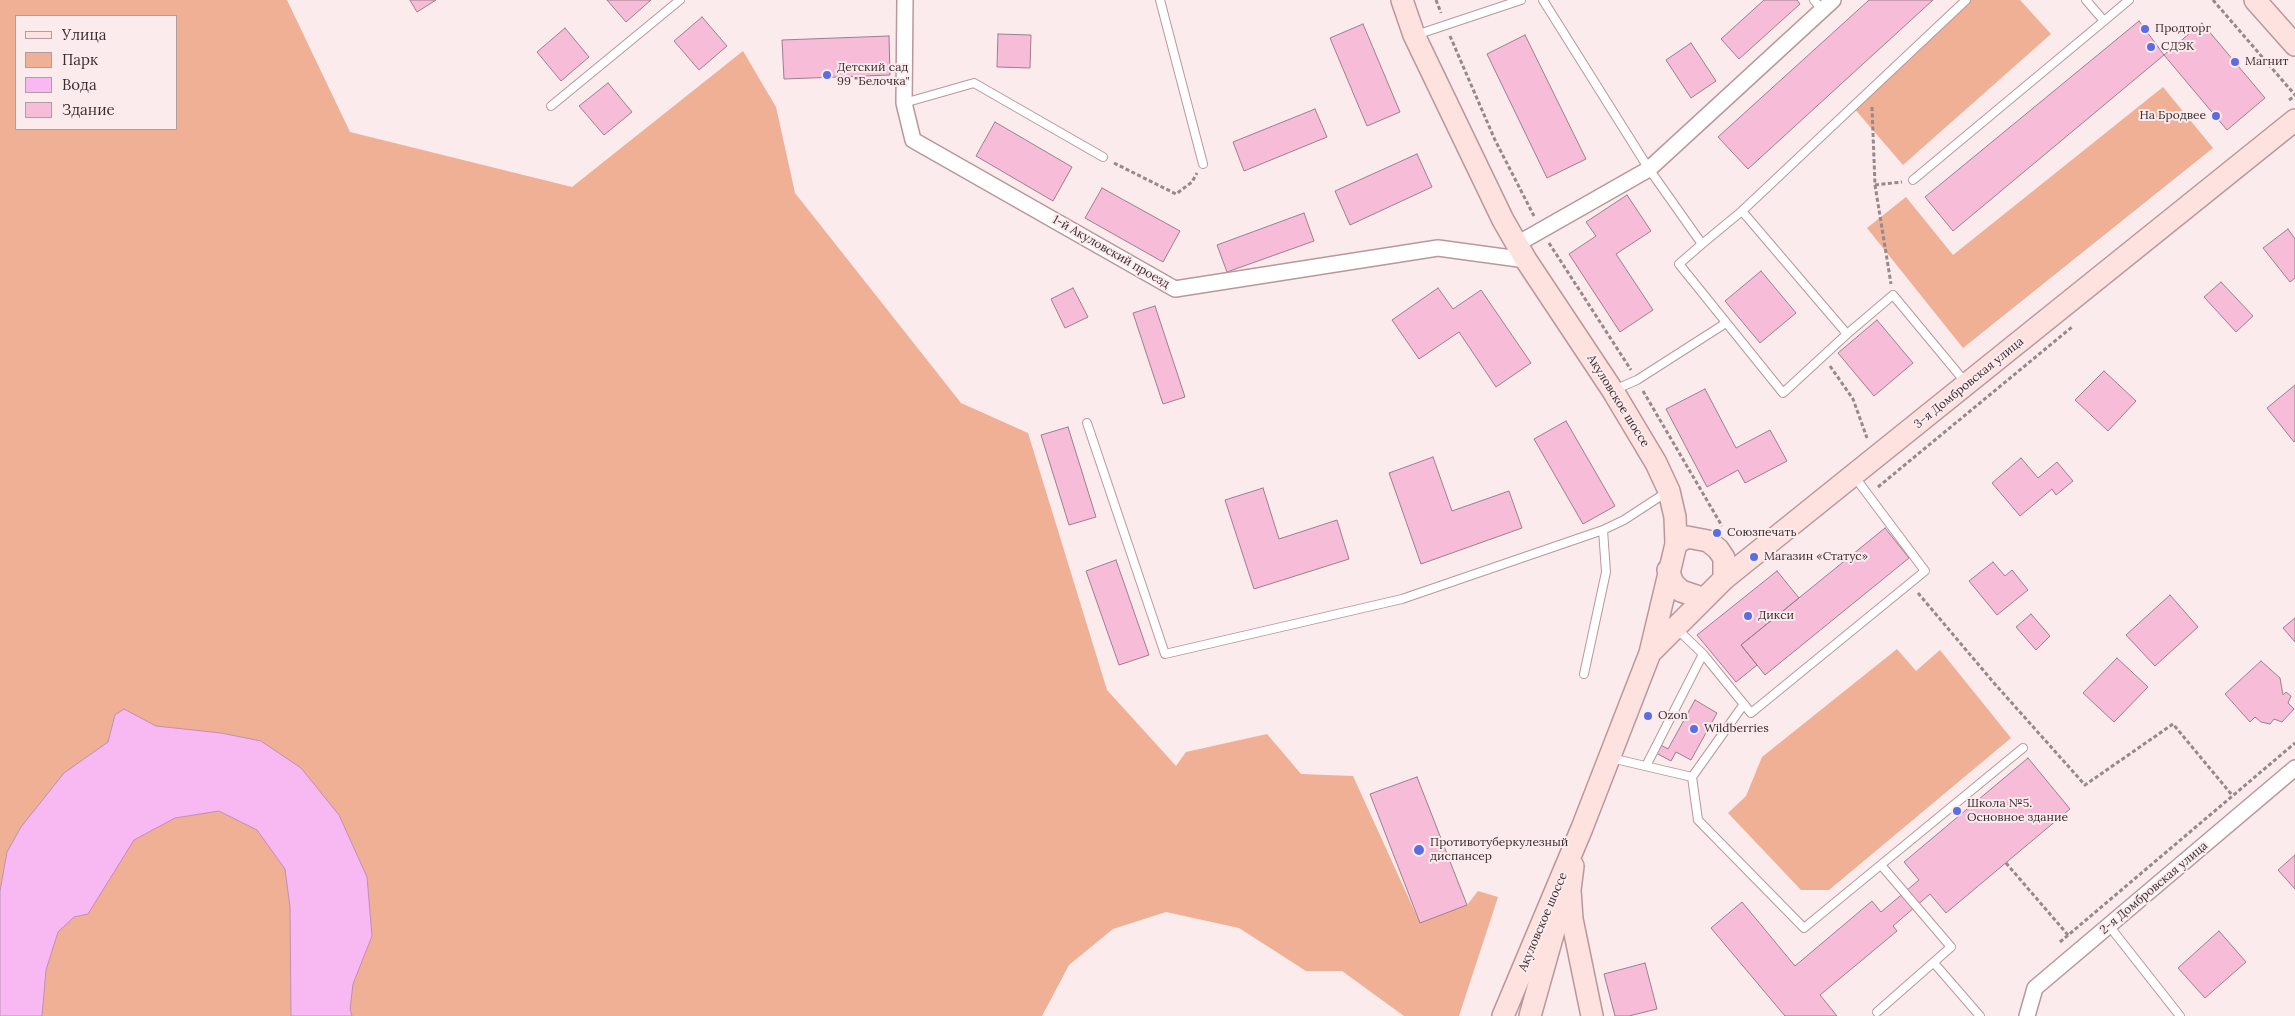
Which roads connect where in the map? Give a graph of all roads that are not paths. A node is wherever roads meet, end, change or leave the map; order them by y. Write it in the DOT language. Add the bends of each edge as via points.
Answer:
graph roads {
  1 [pos="680,0"];
  2 [pos="905,0"];
  3 [pos="1160,0"];
  4 [pos="1402,0"];
  5 [pos="1521,0"];
  6 [pos="1543,0"];
  7 [pos="1966,0"];
  8 [pos="2086,0"];
  9 [pos="2129,0"];
  10 [pos="2255,0"];
  11 [pos="1823,3"];
  12 [pos="2104,21"];
  13 [pos="1414,35"];
  14 [pos="2295,45"];
  15 [pos="904,103"];
  16 [pos="551,106"];
  17 [pos="2295,120"];
  18 [pos="1103,157"];
  19 [pos="1202,164"];
  20 [pos="1649,169"];
  21 [pos="1914,180"];
  22 [pos="1742,211"];
  23 [pos="1702,244"];
  24 [pos="1522,252"];
  25 [pos="1726,323"];
  26 [pos="1847,334"];
  27 [pos="1968,384"];
  28 [pos="1613,391"];
  29 [pos="1087,424"];
  30 [pos="1854,476"];
  31 [pos="1669,491"];
  32 [pos="1603,530"];
  33 [pos="1676,544"];
  34 [pos="1668,570"];
  35 [pos="1724,579"];
  36 [pos="1702,598"];
  37 [pos="1675,626"];
  38 [pos="1650,653"];
  39 [pos="1703,654"];
  40 [pos="1584,674"];
  41 [pos="1744,704"];
  42 [pos="2023,748"];
  43 [pos="1610,758"];
  44 [pos="1646,766"];
  45 [pos="2295,768"];
  46 [pos="1692,777"];
  47 [pos="1582,828"];
  48 [pos="1574,858"];
  49 [pos="1881,865"];
  50 [pos="2110,927"];
  51 [pos="1934,963"];
  52 [pos="1877,1012"];
  53 [pos="1503,1016"];
  54 [pos="1530,1016"];
  55 [pos="1592,1016"];
  56 [pos="1980,1016"];
  57 [pos="2027,1016"];
  58 [pos="2180,1016"];
  1 -- 16 [label="lane"];
  2 -- 15 [label="street, 1-й Акуловский проезд"];
  3 -- 19 [label="lane"];
  4 -- 13 [label="street, Акуловское шоссе"];
  5 -- 13 [label="lane"];
  6 -- 20 [label="lane"];
  7 -- 22 [label="lane"];
  8 -- 12 [label="lane"];
  9 -- 12 [label="lane"];
  10 -- 14 [label="street"];
  11 -- 20 [label="street"];
  12 -- 21 [label="lane"];
  13 -- 24 [label="street, Акуловское шоссе" via="1503,220"];
  15 -- 18 [label="lane" via="974,83"];
  15 -- 24 [label="street, 1-й Акуловский проезд" via="913,140 1175,289 1438,248"];
  17 -- 27 [label="street, 3-я Домбровская улица"];
  20 -- 23 [label="lane"];
  20 -- 24 [label="street"];
  22 -- 23 [label="lane"];
  22 -- 26 [label="lane"];
  23 -- 25 [label="lane" via="1679,264"];
  24 -- 28 [label="street, Акуловское шоссе"];
  25 -- 26 [label="lane" via="1783,392"];
  25 -- 28 [label="lane" via="1637,380"];
  26 -- 27 [label="lane" via="1893,295"];
  27 -- 30 [label="street, 3-я Домбровская улица"];
  28 -- 31 [label="street, Акуловское шоссе"];
  29 -- 32 [label="lane" via="1165,654 1402,599"];
  30 -- 35 [label="street, 3-я Домбровская улица"];
  30 -- 41 [label="lane" via="1925,571 1751,713"];
  31 -- 32 [label="lane"];
  31 -- 33 [label="street, Акуловское шоссе" via="1675,517"];
  32 -- 40 [label="lane" via="1606,572"];
  33 -- 34 [label="street, Акуловское шоссе"];
  33 -- 35 [label="street" via="1687,537 1708,541 1724,558"];
  34 -- 36 [label="street" via="1673,583 1681,591"];
  34 -- 38 [label="street, Акуловское шоссе"];
  35 -- 36 [label="street, 3-я Домбровская улица"];
  36 -- 37 [label="street, 3-я Домбровская улица"];
  37 -- 38 [label="street, 3-я Домбровская улица"];
  37 -- 39 [label="lane"];
  38 -- 43 [label="street, Акуловское шоссе"];
  39 -- 41 [label="lane"];
  39 -- 44 [label="lane"];
  41 -- 46 [label="lane"];
  42 -- 49 [label="lane"];
  43 -- 44 [label="lane"];
  43 -- 47 [label="street, Акуловское шоссе"];
  44 -- 46 [label="lane"];
  45 -- 50 [label="street, 2-я Домбровская улица"];
  46 -- 49 [label="lane" via="1698,820 1804,928"];
  47 -- 48 [label="street, Акуловское шоссе"];
  47 -- 53 [label="street, Акуловское шоссе"];
  48 -- 54 [label="street, Акуловское шоссе"];
  48 -- 55 [label="street" via="1570,890 1572,919"];
  49 -- 51 [label="lane" via="1951,947"];
  50 -- 57 [label="street, 2-я Домбровская улица" via="2035,988"];
  50 -- 58 [label="lane"];
  51 -- 52 [label="lane"];
  51 -- 56 [label="lane"];
}
